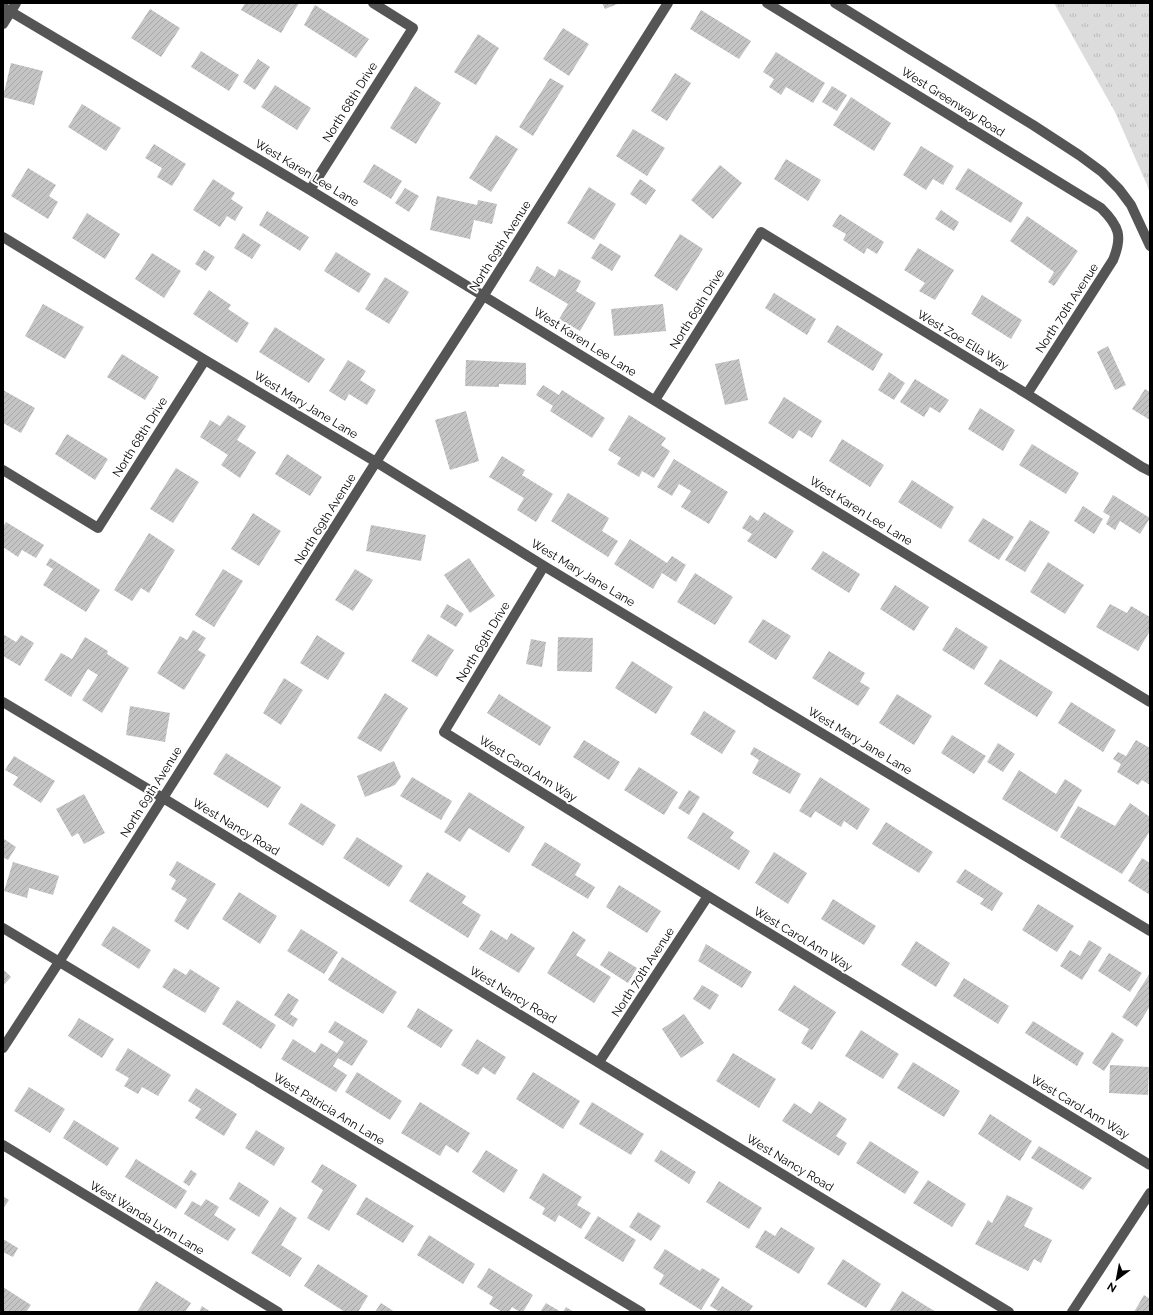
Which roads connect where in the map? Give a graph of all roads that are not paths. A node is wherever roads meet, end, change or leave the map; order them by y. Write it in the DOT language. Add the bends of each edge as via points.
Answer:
graph roads {
  1 [pos="16,3"];
  2 [pos="373,3"];
  3 [pos="668,3"];
  4 [pos="767,3"];
  5 [pos="836,3"];
  6 [pos="7,10"];
  7 [pos="3,24"];
  8 [pos="310,190"];
  9 [pos="761,232"];
  10 [pos="1118,232"];
  11 [pos="3,237"];
  12 [pos="1150,246"];
  13 [pos="484,295"];
  14 [pos="205,360"];
  15 [pos="1027,394"];
  16 [pos="656,400"];
  17 [pos="376,462"];
  18 [pos="3,470"];
  19 [pos="1150,471"];
  20 [pos="544,566"];
  21 [pos="3,702"];
  22 [pos="1150,702"];
  23 [pos="444,732"];
  24 [pos="163,798"];
  25 [pos="708,896"];
  26 [pos="3,928"];
  27 [pos="1150,931"];
  28 [pos="59,962"];
  29 [pos="3,1048"];
  30 [pos="599,1062"];
  31 [pos="3,1146"];
  32 [pos="1150,1165"];
  33 [pos="1150,1193"];
  34 [pos="278,1312"];
  35 [pos="641,1312"];
  36 [pos="1009,1312"];
  37 [pos="1072,1312"];
  1 -- 6 [label="street"];
  2 -- 8 [label="street, North 68th Drive" via="413,28"];
  3 -- 13 [label="street, North 69th Avenue"];
  4 -- 10 [label="street, West Greenway Road" via="1101,208"];
  5 -- 12 [label="street, West Greenway Road" via="1033,125 1102,172 1131,205"];
  6 -- 7 [label="street"];
  6 -- 8 [label="street, West Karen Lee Lane"];
  8 -- 13 [label="street, West Karen Lee Lane"];
  9 -- 15 [label="street, West Zoe Ella Way"];
  9 -- 16 [label="street, North 69th Drive"];
  10 -- 15 [label="street, North 70th Avenue" via="1118,248 1113,260"];
  11 -- 14 [label="street, West Mary Jane Lane"];
  13 -- 16 [label="street, West Karen Lee Lane"];
  13 -- 17 [label="street, North 69th Avenue"];
  14 -- 17 [label="street, West Mary Jane Lane"];
  14 -- 18 [label="street, North 68th Drive" via="98,528"];
  15 -- 19 [label="street, West Zoe Ella Way"];
  16 -- 22 [label="street, West Karen Lee Lane"];
  17 -- 20 [label="street, West Mary Jane Lane"];
  17 -- 24 [label="street, North 69th Avenue"];
  20 -- 23 [label="street, North 69th Drive"];
  20 -- 27 [label="street, West Mary Jane Lane"];
  21 -- 24 [label="street, West Nancy Road"];
  23 -- 25 [label="street, West Carol Ann Way"];
  24 -- 28 [label="street, North 69th Avenue"];
  24 -- 30 [label="street, West Nancy Road"];
  25 -- 30 [label="street, North 70th Avenue"];
  25 -- 32 [label="street, West Carol Ann Way"];
  26 -- 28 [label="street, West Patricia Ann Lane"];
  28 -- 29 [label="street, North 69th Avenue"];
  28 -- 35 [label="street, West Patricia Ann Lane"];
  30 -- 36 [label="street, West Nancy Road"];
  31 -- 34 [label="street, West Wanda Lynn Lane"];
  33 -- 37 [label="street"];
}
